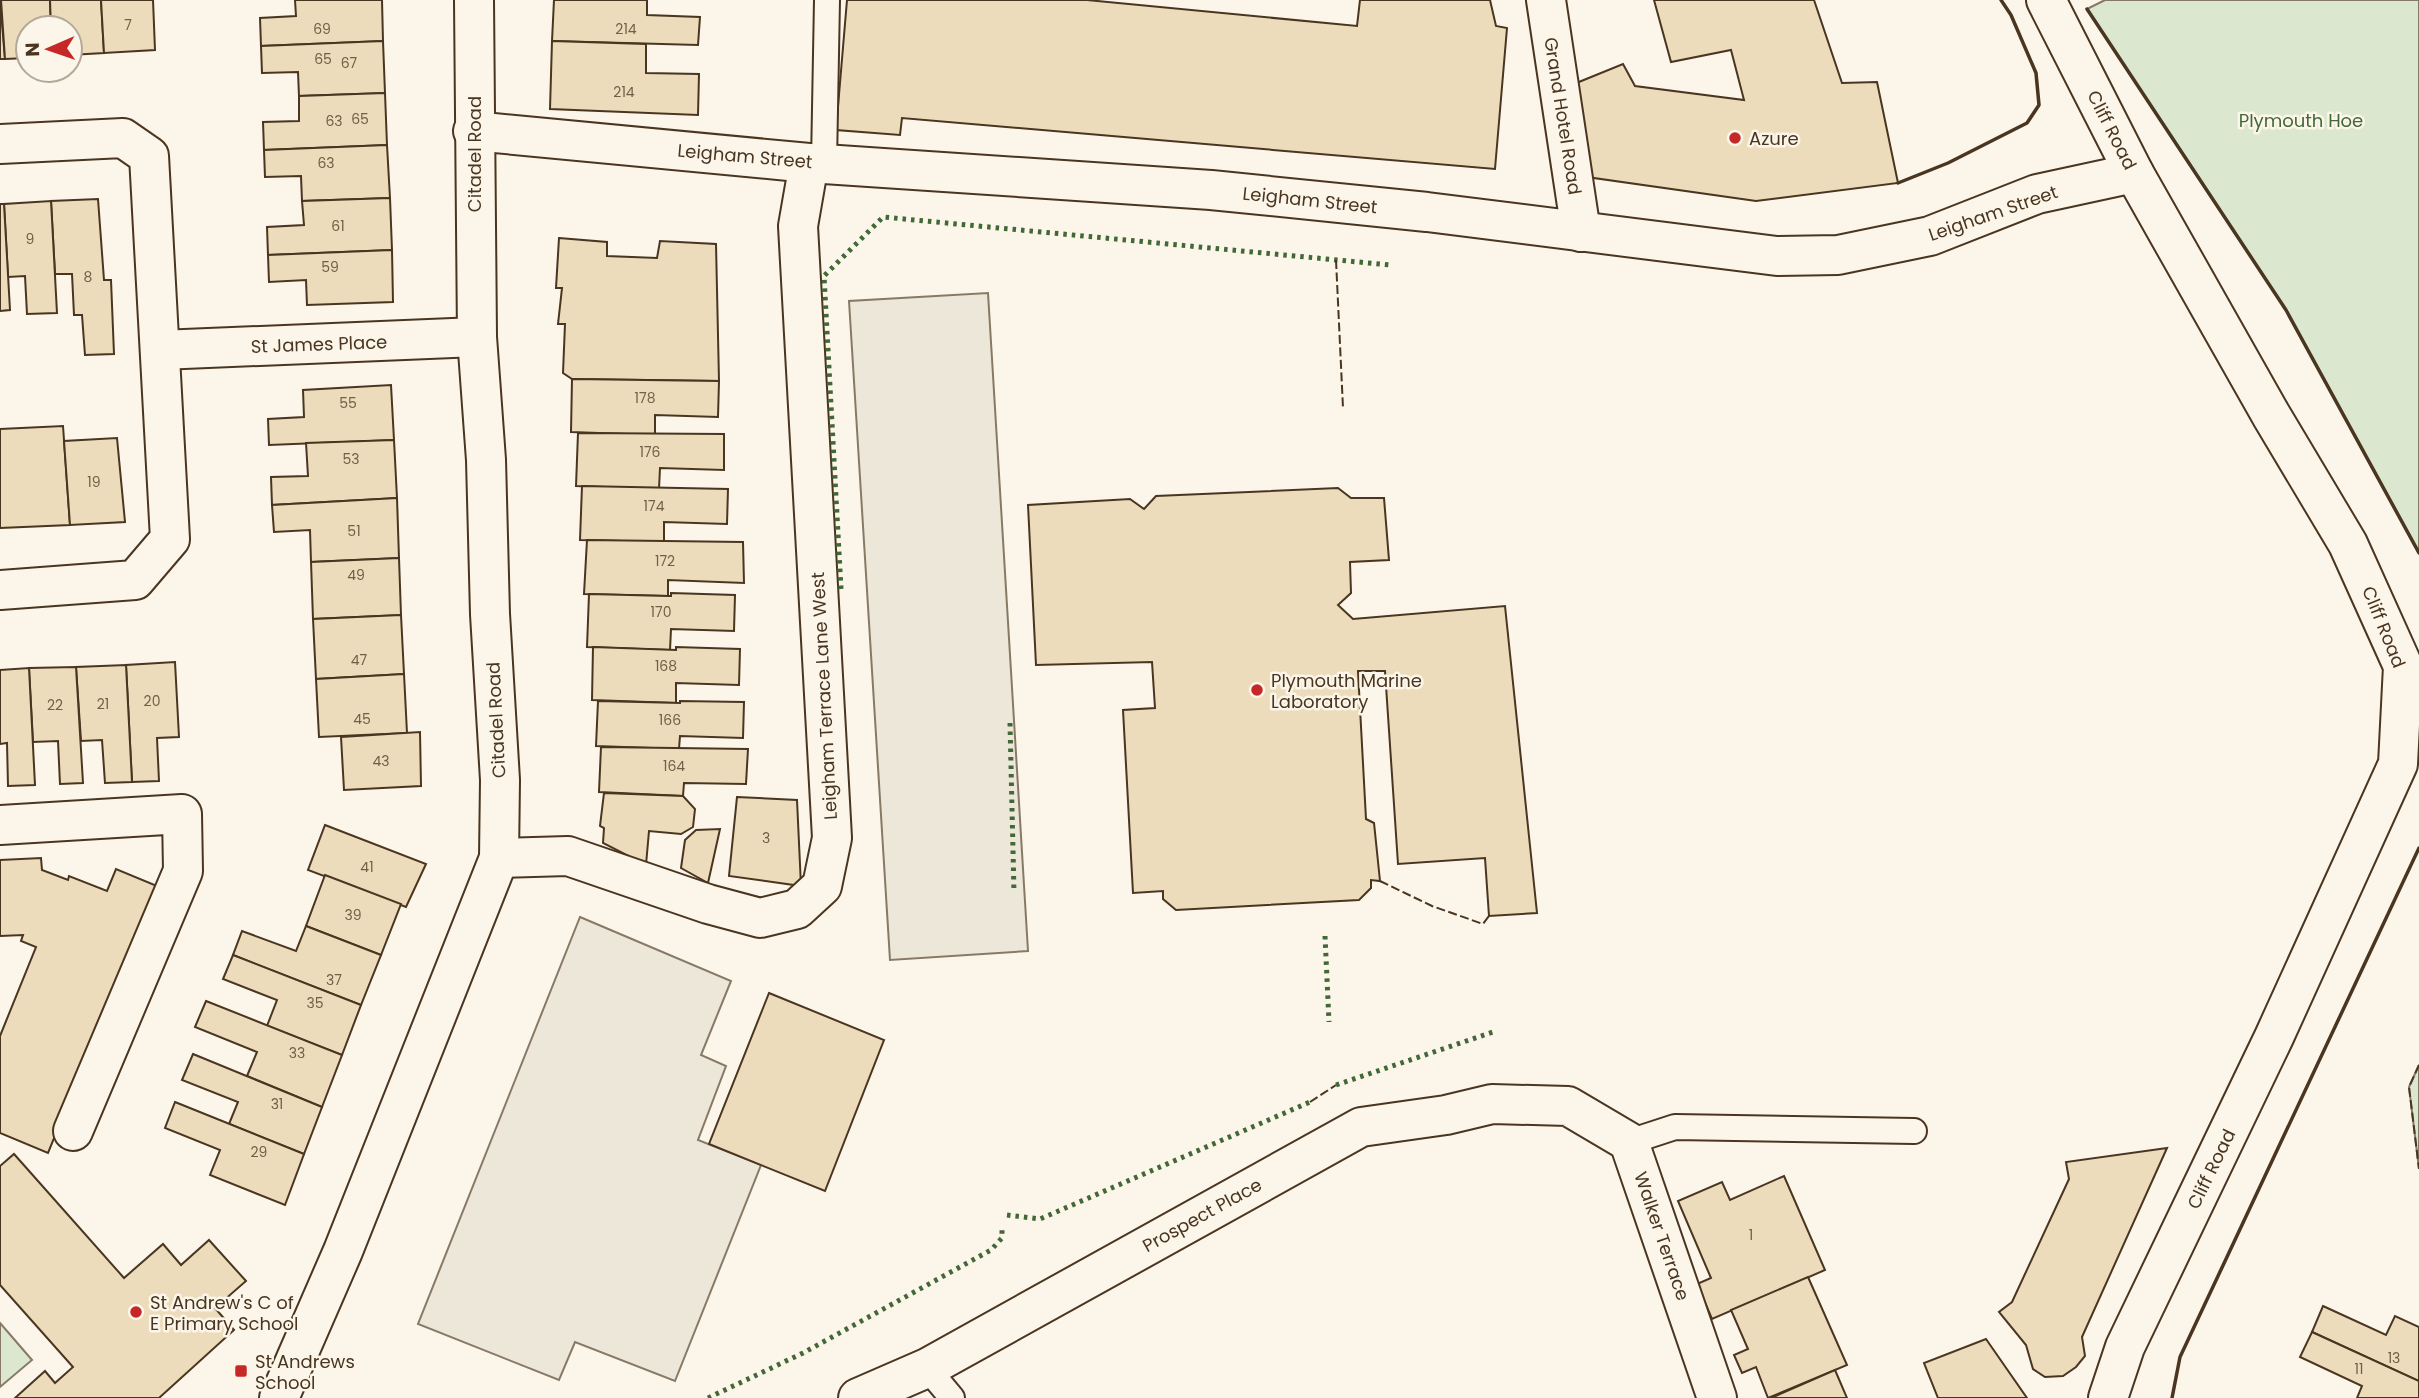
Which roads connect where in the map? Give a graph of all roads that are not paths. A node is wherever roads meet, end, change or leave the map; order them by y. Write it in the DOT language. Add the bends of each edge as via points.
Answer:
graph roads {
  1 [pos="474,0"];
  2 [pos="827,0"];
  3 [pos="1546,0"];
  4 [pos="2046,0"];
  5 [pos="473,131"];
  6 [pos="0,144"];
  7 [pos="817,163"];
  8 [pos="2134,173"];
  9 [pos="1581,232"];
  10 [pos="477,337"];
  11 [pos="160,350"];
  12 [pos="0,590"];
  13 [pos="0,825"];
  14 [pos="499,858"];
  15 [pos="73,1131"];
  16 [pos="1914,1131"];
  17 [pos="1629,1142"];
  18 [pos="927,1368"];
  19 [pos="279,1398"];
  20 [pos="858,1398"];
  21 [pos="952,1398"];
  22 [pos="1717,1398"];
  23 [pos="2108,1398"];
  1 -- 5 [label="street, Citadel Road"];
  2 -- 7 [label="lane"];
  3 -- 9 [label="street, Grand Hotel Road"];
  4 -- 8 [label="street, Cliff Road"];
  5 -- 7 [label="street, Leigham Street"];
  5 -- 10 [label="street, Citadel Road"];
  6 -- 11 [label="street" via="123,138 149,156"];
  7 -- 9 [label="street, Leigham Street" via="1210,190"];
  7 -- 14 [label="street, Leigham Terrace Lane West" via="798,226 832,838 822,886 797,909 760,918 568,856"];
  8 -- 9 [label="street, Leigham Street" via="2037,194 1930,236 1838,255 1777,256"];
  8 -- 23 [label="street, Cliff Road" via="2348,544 2403,666 2399,764 2125,1347"];
  10 -- 11 [label="street, St James Place"];
  10 -- 14 [label="street, Citadel Road" via="486,460"];
  11 -- 12 [label="street" via="170,539 135,580"];
  13 -- 15 [label="street" via="182,814 183,871"];
  14 -- 19 [label="street, Citadel Road"];
  16 -- 17 [label="lane" via="1675,1127"];
  17 -- 18 [label="street, Prospect Place" via="1568,1106 1492,1104 1361,1128"];
  17 -- 22 [label="street, Walker Terrace"];
  18 -- 20 [label="street, Prospect Place"];
  18 -- 21 [label="lane"];
}
